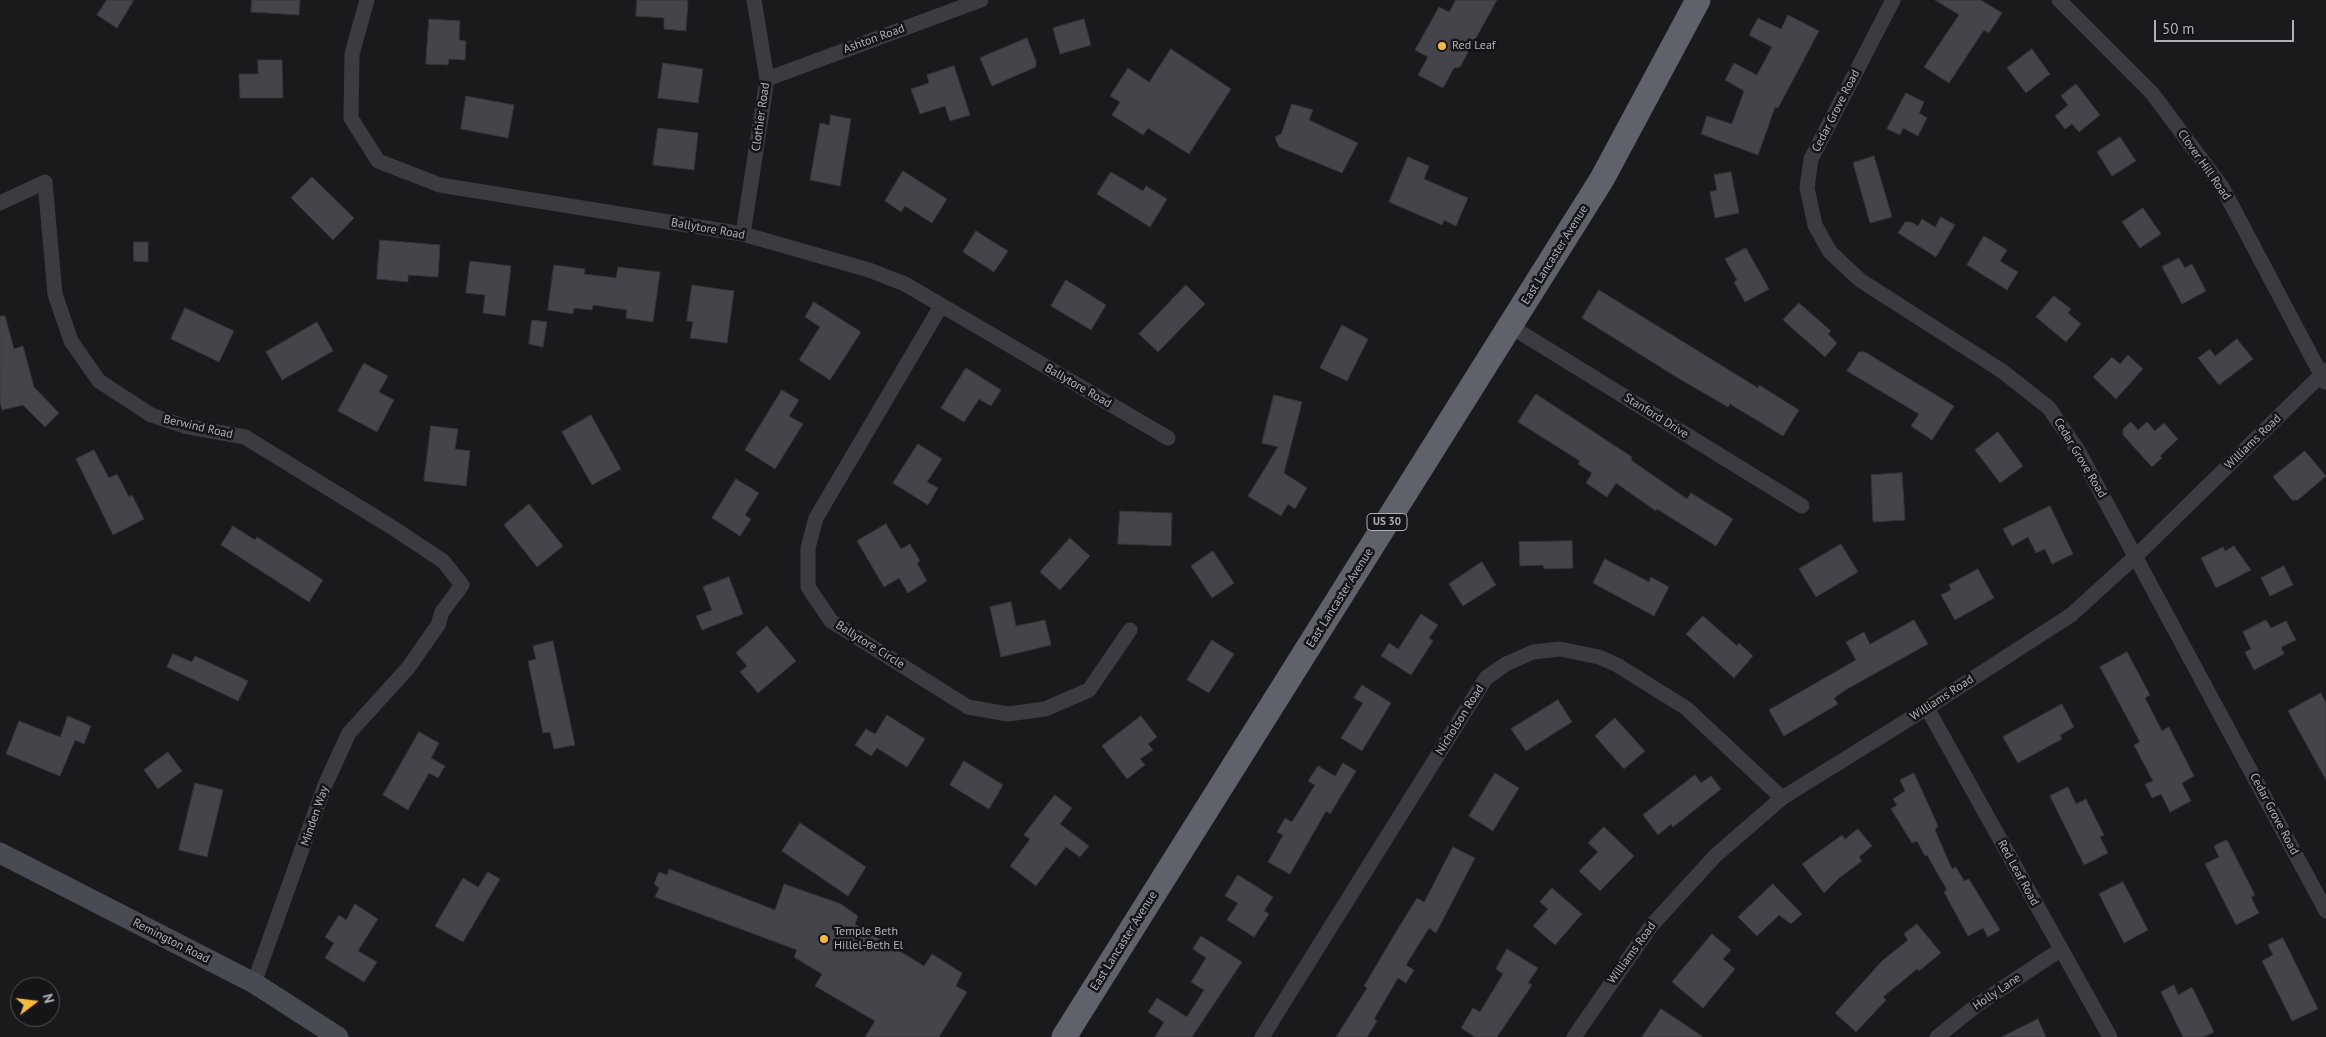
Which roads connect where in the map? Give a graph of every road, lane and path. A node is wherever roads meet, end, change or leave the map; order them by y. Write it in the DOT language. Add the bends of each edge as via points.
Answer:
graph roads {
  1 [pos="367,0"];
  2 [pos="754,0"];
  3 [pos="981,0"];
  4 [pos="1698,0"];
  5 [pos="1893,0"];
  6 [pos="2059,0"];
  7 [pos="767,79"];
  8 [pos="0,203"];
  9 [pos="743,234"];
  10 [pos="942,306"];
  11 [pos="1510,326"];
  12 [pos="2324,376"];
  13 [pos="1168,438"];
  14 [pos="1802,506"];
  15 [pos="2136,556"];
  16 [pos="1130,630"];
  17 [pos="408,668"];
  18 [pos="1927,708"];
  19 [pos="1782,798"];
  20 [pos="0,853"];
  21 [pos="2326,911"];
  22 [pos="2060,950"];
  23 [pos="254,983"];
  24 [pos="338,1037"];
  25 [pos="1064,1037"];
  26 [pos="1262,1037"];
  27 [pos="1574,1037"];
  28 [pos="1937,1037"];
  29 [pos="2110,1037"];
  1 -- 9 [label="street, Ballytore Road" via="352,54 351,118 378,161 440,185"];
  2 -- 7 [label="street, Clothier Road"];
  3 -- 7 [label="street, Ashton Road"];
  4 -- 11 [label="highway, East Lancaster Avenue / US 30" via="1602,179"];
  5 -- 15 [label="street, Cedar Grove Road" via="1811,160 1807,188 1815,225 1830,252 1860,280 2002,370 2049,408 2079,452"];
  6 -- 12 [label="street, Clover Hill Road" via="2152,93 2222,187"];
  7 -- 9 [label="street, Clothier Road"];
  8 -- 17 [label="street, Berwind Road" via="45,182 55,294 71,341 99,381 151,415 184,426 245,437 443,561 462,585"];
  9 -- 10 [label="street, Ballytore Road" via="869,270 905,284"];
  10 -- 13 [label="street, Ballytore Road"];
  10 -- 16 [label="street, Ballytore Circle" via="816,518 808,548 808,587 831,621 968,707 1008,714 1045,709 1089,690"];
  11 -- 14 [label="street, Stanford Drive"];
  11 -- 25 [label="highway, East Lancaster Avenue / US 30"];
  12 -- 15 [label="street, Williams Road"];
  15 -- 18 [label="street, Williams Road" via="2071,614"];
  15 -- 21 [label="street, Cedar Grove Road"];
  17 -- 23 [label="street, Minden Way" via="349,733 326,785"];
  18 -- 19 [label="street, Williams Road"];
  18 -- 22 [label="street, Red Leaf Road"];
  19 -- 26 [label="street, Nicholson Road" via="1686,708 1617,665 1581,652 1560,649 1533,652 1506,664 1486,678"];
  19 -- 27 [label="street, Williams Road" via="1716,855 1651,926"];
  20 -- 23 [label="main road, Remington Road"];
  22 -- 28 [label="street, Holly Lane" via="1977,1005"];
  22 -- 29 [label="street, Red Leaf Road"];
  23 -- 24 [label="main road, Remington Road"];
}
